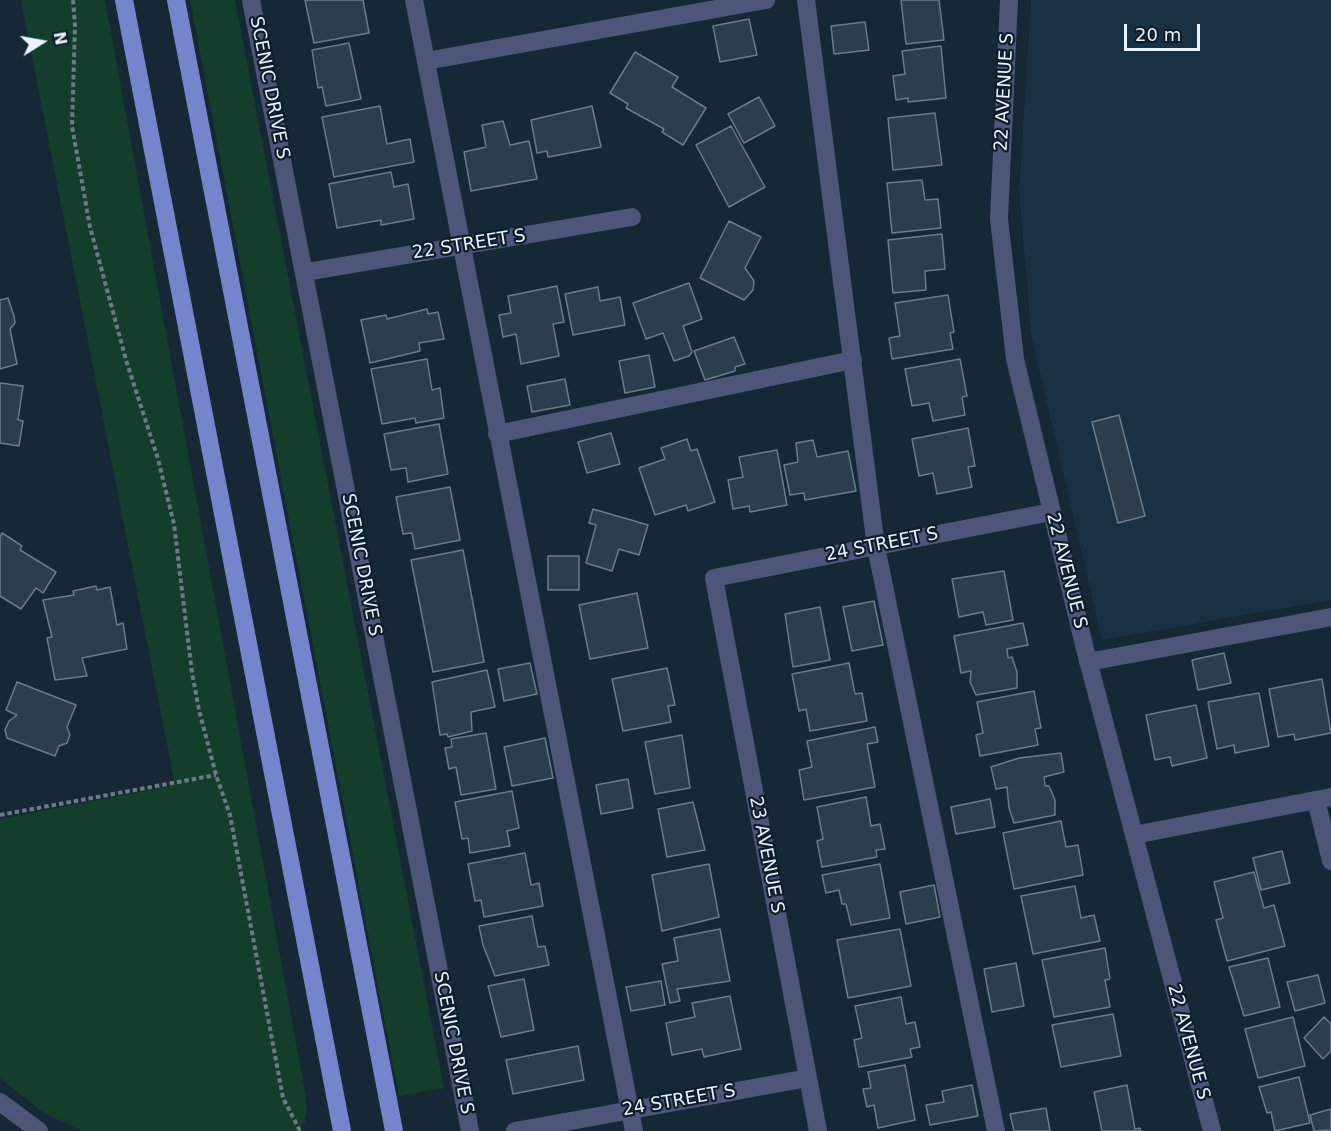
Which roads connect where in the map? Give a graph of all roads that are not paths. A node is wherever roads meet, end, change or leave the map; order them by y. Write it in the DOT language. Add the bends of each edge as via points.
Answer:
graph roads {
  1 [pos="124,0"];
  2 [pos="176,0"];
  3 [pos="251,0"];
  4 [pos="414,0"];
  5 [pos="766,0"];
  6 [pos="806,0"];
  7 [pos="1009,0"];
  8 [pos="426,61"];
  9 [pos="632,217"];
  10 [pos="460,246"];
  11 [pos="306,272"];
  12 [pos="853,360"];
  13 [pos="497,434"];
  14 [pos="1051,512"];
  15 [pos="876,546"];
  16 [pos="714,578"];
  17 [pos="1331,617"];
  18 [pos="1088,662"];
  19 [pos="1324,798"];
  20 [pos="1134,835"];
  21 [pos="1331,861"];
  22 [pos="808,1078"];
  23 [pos="0,1102"];
  24 [pos="630,1110"];
  25 [pos="39,1131"];
  26 [pos="342,1131"];
  27 [pos="394,1131"];
  28 [pos="470,1131"];
  29 [pos="515,1131"];
  30 [pos="634,1131"];
  31 [pos="818,1131"];
  32 [pos="996,1131"];
  33 [pos="1212,1131"];
  1 -- 26 [label="main road"];
  2 -- 27 [label="main road"];
  3 -- 11 [label="street, SCENIC DRIVE S"];
  4 -- 8 [label="street"];
  5 -- 8 [label="street"];
  6 -- 12 [label="street"];
  7 -- 14 [label="street, 22 AVENUE S" via="999,219 1015,359"];
  8 -- 10 [label="street"];
  9 -- 10 [label="street, 22 STREET S"];
  10 -- 11 [label="street, 22 STREET S"];
  10 -- 13 [label="street"];
  11 -- 28 [label="street, SCENIC DRIVE S"];
  12 -- 13 [label="street"];
  12 -- 15 [label="street"];
  13 -- 24 [label="street"];
  14 -- 15 [label="street, 24 STREET S"];
  14 -- 18 [label="street, 22 AVENUE S"];
  15 -- 16 [label="street, 24 STREET S"];
  15 -- 32 [label="street"];
  16 -- 22 [label="street, 23 AVENUE S"];
  17 -- 18 [label="street"];
  18 -- 20 [label="street, 22 AVENUE S"];
  19 -- 20 [label="street"];
  19 -- 21 [label="street"];
  20 -- 33 [label="street, 22 AVENUE S"];
  22 -- 24 [label="street, 24 STREET S"];
  22 -- 31 [label="street, 23 AVENUE S"];
  23 -- 25 [label="street"];
  24 -- 29 [label="street, 24 STREET S"];
  24 -- 30 [label="street"];
}
